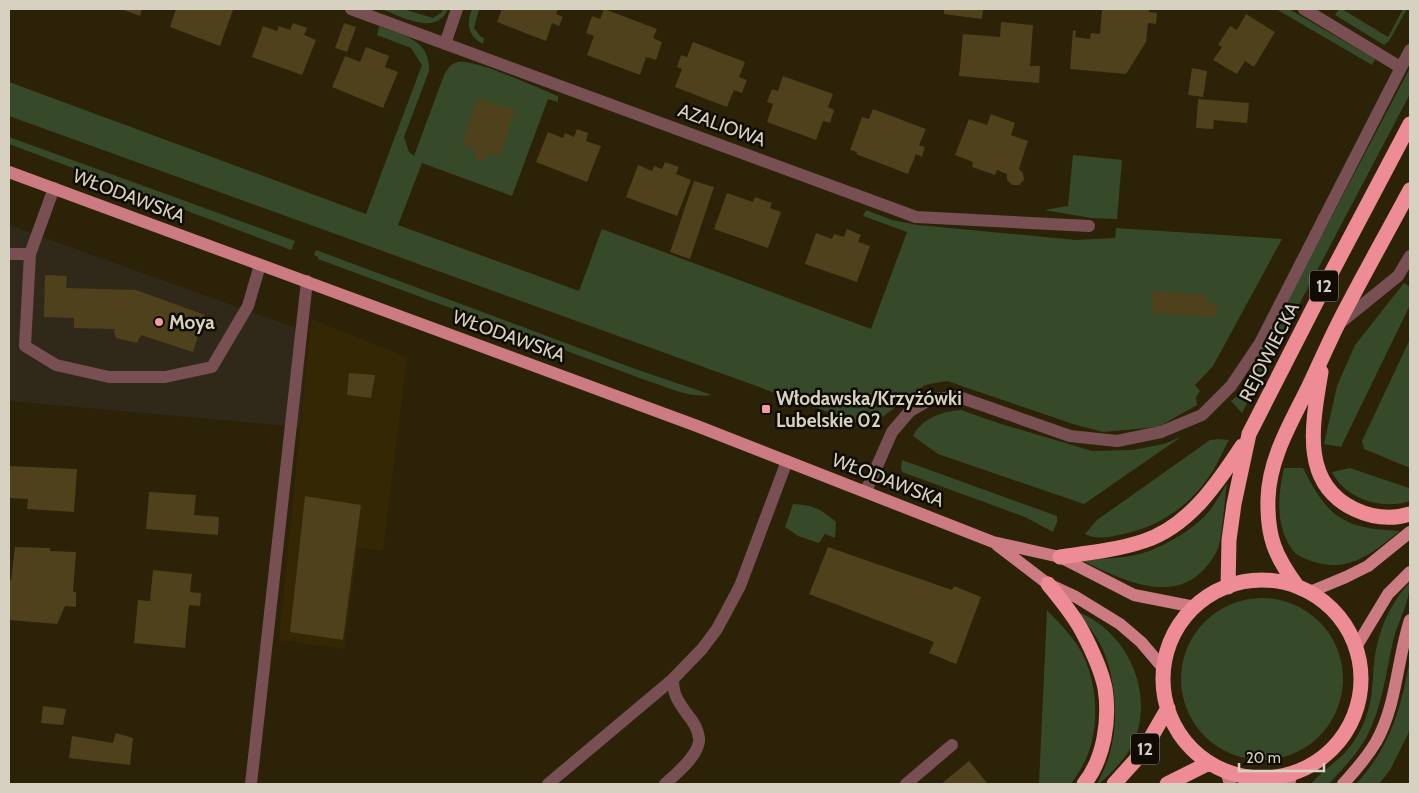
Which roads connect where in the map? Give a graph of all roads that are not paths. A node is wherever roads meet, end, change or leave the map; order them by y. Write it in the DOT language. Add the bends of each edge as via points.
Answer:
graph roads {
  1 [pos="351,9"];
  2 [pos="458,9"];
  3 [pos="1304,9"];
  4 [pos="445,44"];
  5 [pos="1410,50"];
  6 [pos="1400,67"];
  7 [pos="1410,124"];
  8 [pos="9,172"];
  9 [pos="54,188"];
  10 [pos="1410,190"];
  11 [pos="1089,226"];
  12 [pos="9,254"];
  13 [pos="30,254"];
  14 [pos="1410,256"];
  15 [pos="260,265"];
  16 [pos="307,281"];
  17 [pos="1338,324"];
  18 [pos="1324,356"];
  19 [pos="1249,434"];
  20 [pos="787,461"];
  21 [pos="866,491"];
  22 [pos="1410,514"];
  23 [pos="1410,532"];
  24 [pos="993,542"];
  25 [pos="1060,557"];
  26 [pos="1410,572"];
  27 [pos="1048,584"];
  28 [pos="1228,587"];
  29 [pos="1304,589"];
  30 [pos="1195,607"];
  31 [pos="1410,620"];
  32 [pos="1356,647"];
  33 [pos="1164,669"];
  34 [pos="673,678"];
  35 [pos="1168,708"];
  36 [pos="952,745"];
  37 [pos="1209,763"];
  38 [pos="1228,778"];
  39 [pos="1290,779"];
  40 [pos="251,784"];
  41 [pos="548,784"];
  42 [pos="665,784"];
  43 [pos="906,784"];
  44 [pos="1084,784"];
  45 [pos="1114,784"];
  46 [pos="1166,784"];
  47 [pos="1343,784"];
  1 -- 4 [label="street, AZALIOWA"];
  2 -- 4 [label="street"];
  3 -- 6 [label="street"];
  4 -- 11 [label="street, AZALIOWA" via="916,217"];
  5 -- 6 [label="street"];
  6 -- 21 [label="street" via="1260,343 1231,386 1202,415 1161,432 1117,441 1070,436 959,397 931,399 910,411 892,432"];
  7 -- 19 [label="highway, REJOWIECKA / 12"];
  8 -- 9 [label="main road, WŁODAWSKA"];
  9 -- 13 [label="street"];
  9 -- 15 [label="main road, WŁODAWSKA"];
  10 -- 17 [label="highway, 12"];
  12 -- 13 [label="street"];
  13 -- 15 [label="street" via="25,346 56,364 108,377 164,377 212,367 248,306"];
  14 -- 17 [label="street" via="1398,276"];
  15 -- 16 [label="main road, WŁODAWSKA"];
  16 -- 20 [label="main road, WŁODAWSKA"];
  16 -- 40 [label="street"];
  17 -- 18 [label="highway, 12"];
  18 -- 22 [label="highway" via="1314,414 1314,461 1322,482 1343,503 1358,511 1380,518"];
  18 -- 29 [label="highway, 12" via="1279,449 1268,497 1273,546 1284,568"];
  19 -- 25 [label="highway" via="1200,503 1170,528 1142,542"];
  19 -- 28 [label="highway, REJOWIECKA / 12" via="1229,540"];
  20 -- 21 [label="main road, WŁODAWSKA"];
  20 -- 34 [label="street" via="728,611 702,649"];
  21 -- 24 [label="main road, WŁODAWSKA"];
  23 -- 29 [label="main road" via="1368,566 1346,577"];
  24 -- 25 [label="main road, WŁODAWSKA"];
  24 -- 27 [label="main road, WŁODAWSKA"];
  25 -- 30 [label="main road, WŁODAWSKA" via="1134,595"];
  26 -- 32 [label="main road" via="1388,594"];
  27 -- 33 [label="main road, WŁODAWSKA" via="1120,624"];
  27 -- 44 [label="highway" via="1082,630 1105,690 1104,736"];
  28 -- 29 [label="highway, 12" via="1257,580 1277,581"];
  28 -- 30 [label="highway, 12"];
  29 -- 32 [label="highway, 12" via="1327,604 1341,619"];
  30 -- 33 [label="highway, 12" via="1174,636"];
  31 -- 47 [label="main road" via="1382,728 1362,762"];
  32 -- 39 [label="highway, 12" via="1361,684 1348,728 1324,756"];
  33 -- 35 [label="highway, 12"];
  34 -- 41 [label="street"];
  34 -- 42 [label="street" via="673,691 696,726 700,740 694,754"];
  35 -- 37 [label="highway, 12" via="1187,743"];
  35 -- 45 [label="highway, 12" via="1142,753"];
  36 -- 43 [label="street"];
  37 -- 38 [label="highway, 12"];
  37 -- 46 [label="highway, 12"];
  38 -- 39 [label="highway, 12"];
}
